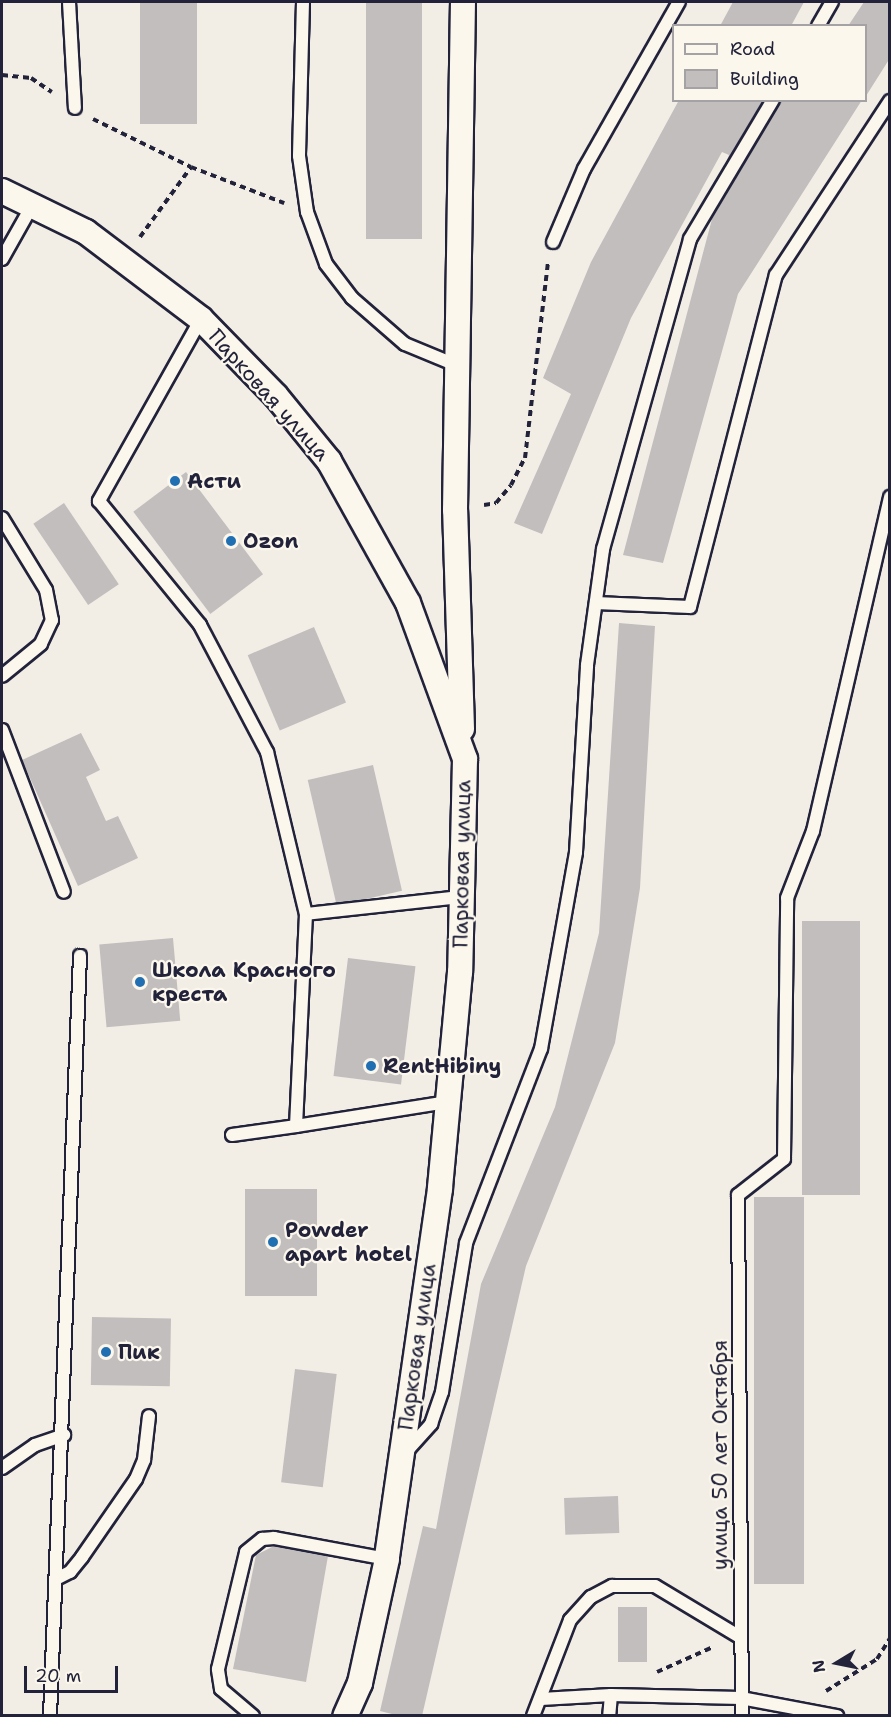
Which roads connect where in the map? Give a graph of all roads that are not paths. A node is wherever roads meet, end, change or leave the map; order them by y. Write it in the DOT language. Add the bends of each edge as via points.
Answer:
graph roads {
  1 [pos="69,2"];
  2 [pos="303,2"];
  3 [pos="463,2"];
  4 [pos="679,2"];
  5 [pos="832,2"];
  6 [pos="819,24"];
  7 [pos="890,101"];
  8 [pos="772,102"];
  9 [pos="75,108"];
  10 [pos="2,191"];
  11 [pos="33,204"];
  12 [pos="553,242"];
  13 [pos="2,259"];
  14 [pos="201,319"];
  15 [pos="456,365"];
  16 [pos="890,497"];
  17 [pos="2,518"];
  18 [pos="596,603"];
  19 [pos="2,676"];
  20 [pos="2,730"];
  21 [pos="465,759"];
  22 [pos="63,892"];
  23 [pos="461,897"];
  24 [pos="306,914"];
  25 [pos="80,956"];
  26 [pos="448,1102"];
  27 [pos="296,1126"];
  28 [pos="232,1135"];
  29 [pos="149,1416"];
  30 [pos="64,1435"];
  31 [pos="401,1458"];
  32 [pos="2,1468"];
  33 [pos="387,1559"];
  34 [pos="56,1579"];
  35 [pos="740,1637"];
  36 [pos="611,1695"];
  37 [pos="741,1698"];
  38 [pos="542,1699"];
  39 [pos="50,1716"];
  40 [pos="253,1716"];
  41 [pos="345,1716"];
  42 [pos="533,1716"];
  43 [pos="609,1716"];
  44 [pos="742,1716"];
  45 [pos="837,1716"];
  1 -- 9 [label="lane"];
  2 -- 15 [label="lane" via="298,100 307,212 327,264 352,298 405,344"];
  3 -- 15 [label="street"];
  4 -- 12 [label="lane" via="584,170"];
  5 -- 6 [label="lane"];
  7 -- 18 [label="lane" via="776,275 690,607"];
  8 -- 18 [label="lane" via="690,239 603,549"];
  10 -- 11 [label="street, Парковая улица"];
  11 -- 13 [label="lane"];
  11 -- 14 [label="street, Парковая улица" via="86,232"];
  14 -- 21 [label="street, Парковая улица" via="276,396 329,461 408,603"];
  14 -- 24 [label="lane" via="99,501 200,625 267,752"];
  15 -- 21 [label="street" via="456,510"];
  16 -- 35 [label="lane, улица 50 лет Октября" via="813,831 787,898 784,1159 738,1195"];
  17 -- 19 [label="lane" via="46,590 52,620 40,644"];
  18 -- 31 [label="lane" via="587,665 576,852 541,1048 466,1242 442,1392 431,1424"];
  20 -- 22 [label="lane"];
  21 -- 23 [label="street, Парковая улица"];
  23 -- 24 [label="lane"];
  23 -- 26 [label="street, Парковая улица" via="460,972"];
  24 -- 27 [label="lane"];
  25 -- 30 [label="lane"];
  26 -- 27 [label="lane"];
  26 -- 31 [label="street, Парковая улица"];
  27 -- 28 [label="lane"];
  29 -- 34 [label="lane" via="144,1460 136,1479 70,1572"];
  30 -- 32 [label="lane" via="35,1445"];
  30 -- 34 [label="lane"];
  31 -- 33 [label="street, Парковая улица"];
  33 -- 40 [label="lane" via="274,1538 262,1539 246,1552 218,1669 221,1689"];
  33 -- 41 [label="street, Парковая улица" via="360,1683"];
  34 -- 39 [label="lane"];
  35 -- 37 [label="lane, улица 50 лет Октября"];
  35 -- 38 [label="lane" via="655,1586 612,1586 591,1597 570,1620"];
  36 -- 37 [label="lane"];
  36 -- 38 [label="lane"];
  36 -- 43 [label="lane"];
  37 -- 44 [label="lane, улица 50 лет Октября"];
  37 -- 45 [label="lane"];
  38 -- 42 [label="lane"];
}
